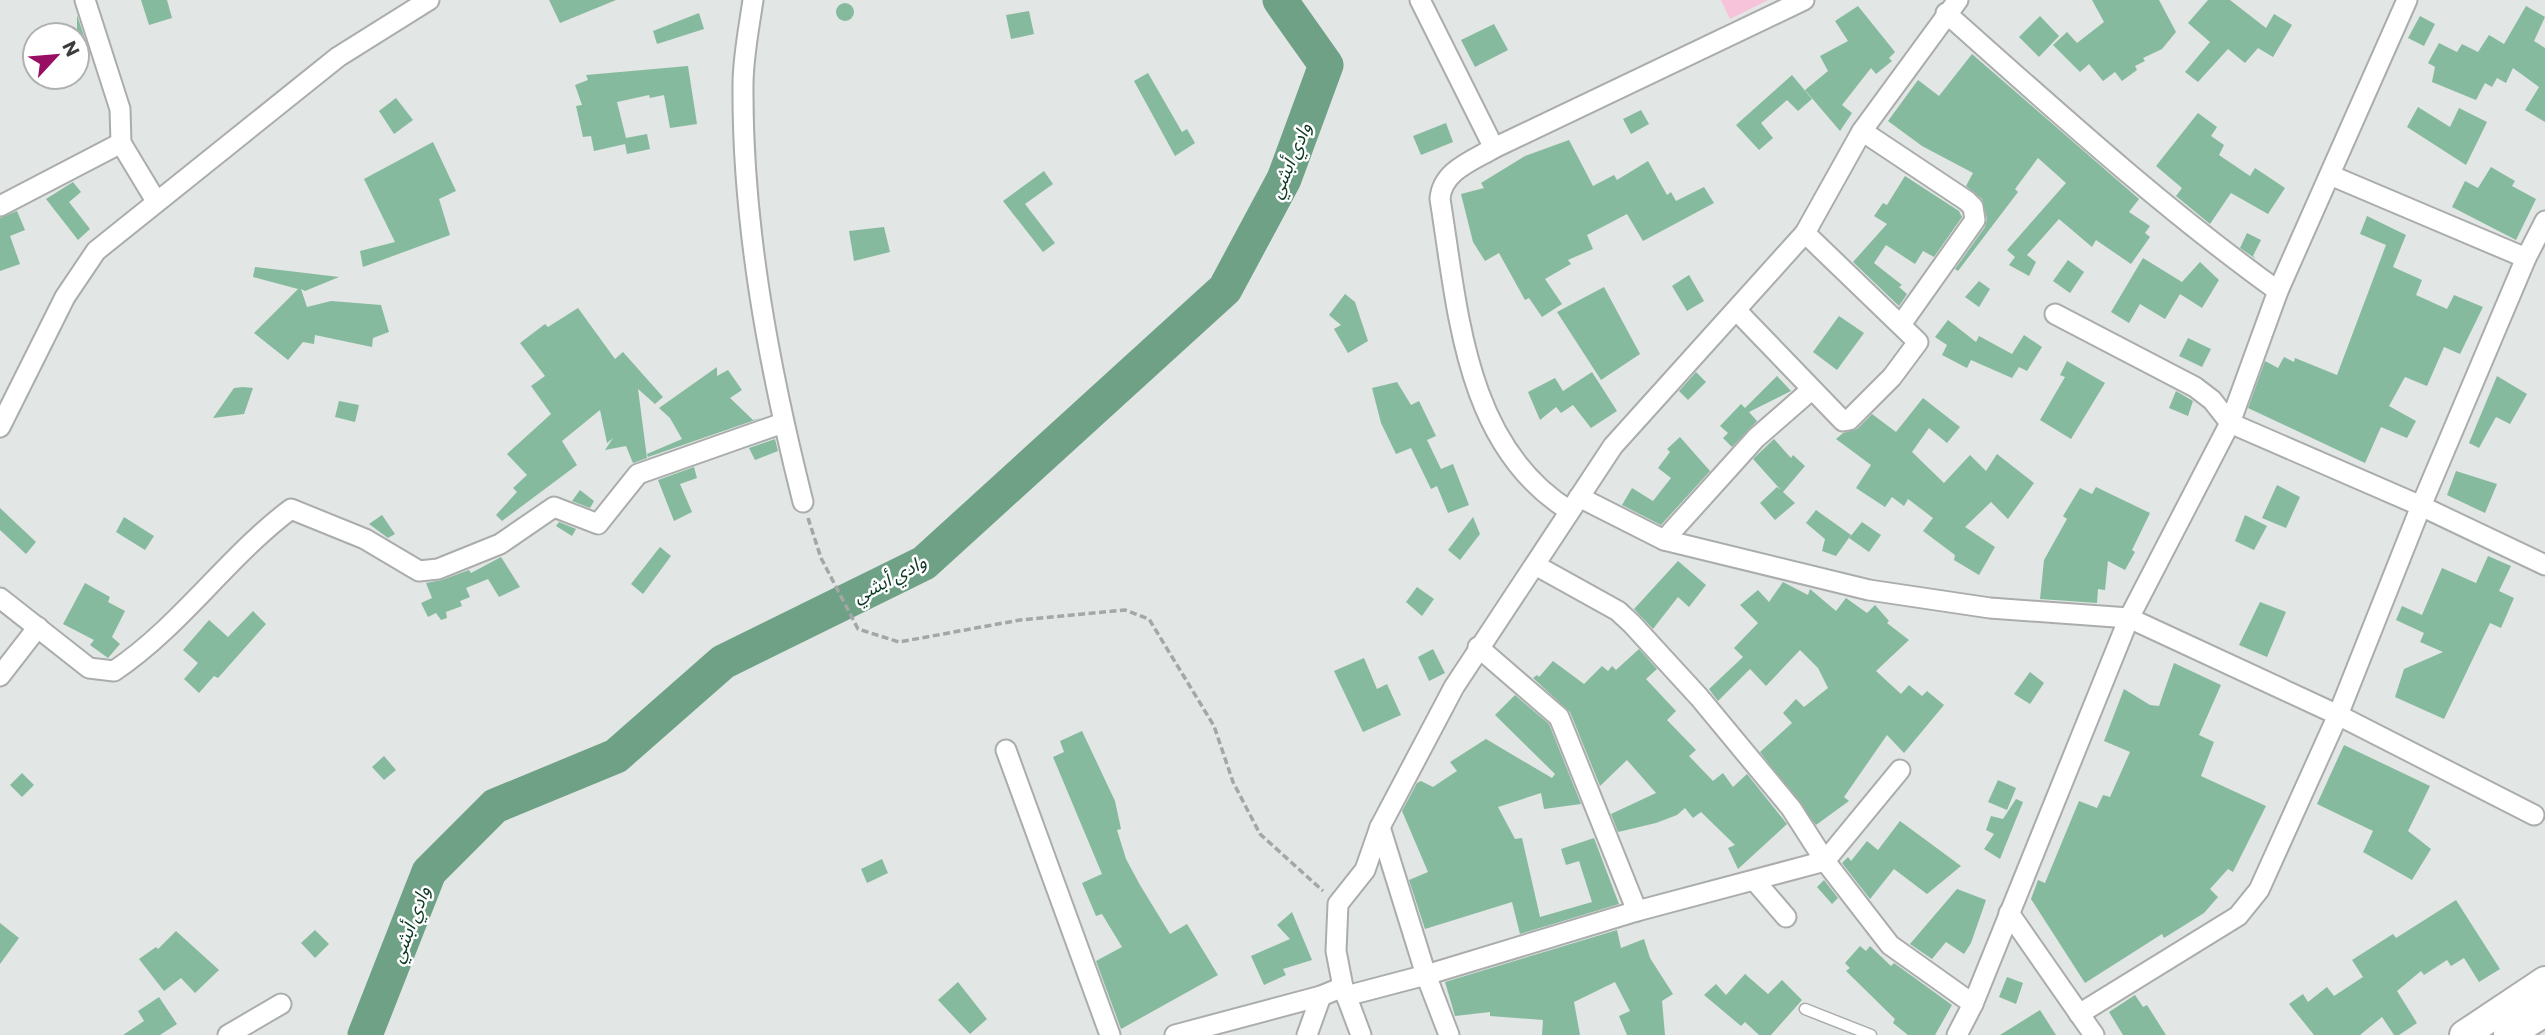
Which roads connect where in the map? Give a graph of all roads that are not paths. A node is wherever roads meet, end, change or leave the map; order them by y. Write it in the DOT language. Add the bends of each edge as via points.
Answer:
graph roads {
  1 [pos="85,0"];
  2 [pos="429,0"];
  3 [pos="753,0"];
  4 [pos="1420,0"];
  5 [pos="1804,0"];
  6 [pos="2407,0"];
  7 [pos="1952,6"];
  8 [pos="1862,131"];
  9 [pos="121,143"];
  10 [pos="1494,148"];
  11 [pos="2330,175"];
  12 [pos="156,201"];
  13 [pos="0,205"];
  14 [pos="2545,221"];
  15 [pos="1805,233"];
  16 [pos="2526,258"];
  17 [pos="2278,291"];
  18 [pos="1736,310"];
  19 [pos="2055,314"];
  20 [pos="1902,323"];
  21 [pos="1811,390"];
  22 [pos="783,423"];
  23 [pos="2230,423"];
  24 [pos="0,427"];
  25 [pos="803,502"];
  26 [pos="1574,504"];
  27 [pos="2421,506"];
  28 [pos="1664,540"];
  29 [pos="2545,565"];
  30 [pos="1537,566"];
  31 [pos="0,598"];
  32 [pos="2129,618"];
  33 [pos="38,627"];
  34 [pos="1478,647"];
  35 [pos="0,676"];
  36 [pos="2338,715"];
  37 [pos="1006,750"];
  38 [pos="1900,770"];
  39 [pos="2534,815"];
  40 [pos="1380,827"];
  41 [pos="1825,861"];
  42 [pos="1755,881"];
  43 [pos="1637,911"];
  44 [pos="2009,913"];
  45 [pos="1786,917"];
  46 [pos="1426,975"];
  47 [pos="2545,981"];
  48 [pos="1344,991"];
  49 [pos="1321,996"];
  50 [pos="1973,1003"];
  51 [pos="281,1004"];
  52 [pos="1805,1009"];
  53 [pos="2545,1012"];
  54 [pos="2079,1014"];
  55 [pos="228,1035"];
  56 [pos="1110,1035"];
  57 [pos="1175,1035"];
  58 [pos="1307,1035"];
  59 [pos="1361,1035"];
  60 [pos="1450,1035"];
  61 [pos="1871,1035"];
  62 [pos="1957,1035"];
  63 [pos="2094,1035"];
  64 [pos="2464,1035"];
  65 [pos="2508,1035"];
  1 -- 9 [label="street" via="120,109"];
  2 -- 12 [label="street" via="338,57"];
  3 -- 22 [label="street" via="743,83 748,171 762,308"];
  4 -- 10 [label="street"];
  5 -- 10 [label="street"];
  6 -- 11 [label="street"];
  7 -- 8 [label="street"];
  7 -- 17 [label="street" via="2122,170"];
  8 -- 15 [label="street"];
  8 -- 20 [label="street" via="1967,201 1975,213 1975,220"];
  9 -- 12 [label="street"];
  9 -- 13 [label="street"];
  10 -- 26 [label="street" via="1452,173 1441,186 1460,323 1474,384 1512,459 1533,484"];
  11 -- 16 [label="street"];
  11 -- 17 [label="street"];
  12 -- 24 [label="street" via="96,251 65,297"];
  14 -- 16 [label="street"];
  15 -- 18 [label="street"];
  15 -- 20 [label="street"];
  16 -- 27 [label="street"];
  17 -- 23 [label="street"];
  18 -- 21 [label="street"];
  18 -- 26 [label="street" via="1613,446"];
  19 -- 23 [label="street" via="2195,387"];
  20 -- 21 [label="street" via="1918,342 1916,348 1849,420 1838,418"];
  21 -- 28 [label="street" via="1756,438"];
  22 -- 25 [label="street"];
  22 -- 33 [label="street" via="638,474 598,524 554,507 500,544 438,569 419,571 365,539 291,509 266,528 143,652 114,671 89,668"];
  23 -- 27 [label="street"];
  23 -- 32 [label="street"];
  26 -- 28 [label="street"];
  26 -- 30 [label="street"];
  27 -- 29 [label="street"];
  27 -- 36 [label="street"];
  28 -- 32 [label="street" via="1893,594 1990,608"];
  30 -- 34 [label="street"];
  30 -- 41 [label="street" via="1618,611 1632,624 1783,799"];
  31 -- 33 [label="street"];
  32 -- 36 [label="street"];
  32 -- 44 [label="street"];
  33 -- 35 [label="street"];
  34 -- 40 [label="street"];
  34 -- 43 [label="street" via="1559,717"];
  36 -- 39 [label="street"];
  36 -- 54 [label="street" via="2259,890 2238,916"];
  37 -- 56 [label="street"];
  38 -- 41 [label="street"];
  40 -- 46 [label="street"];
  40 -- 48 [label="street" via="1365,870 1338,904 1336,951"];
  41 -- 42 [label="street"];
  41 -- 50 [label="street" via="1890,945"];
  42 -- 43 [label="street"];
  42 -- 45 [label="street"];
  43 -- 46 [label="street"];
  44 -- 50 [label="street"];
  44 -- 54 [label="street"];
  46 -- 48 [label="street"];
  46 -- 60 [label="street"];
  47 -- 64 [label="main road"];
  48 -- 49 [label="street"];
  48 -- 59 [label="street"];
  49 -- 57 [label="street"];
  49 -- 58 [label="street"];
  50 -- 62 [label="street"];
  51 -- 55 [label="street"];
  52 -- 61 [label="lane"];
  53 -- 65 [label="main road"];
  54 -- 63 [label="street"];
}
